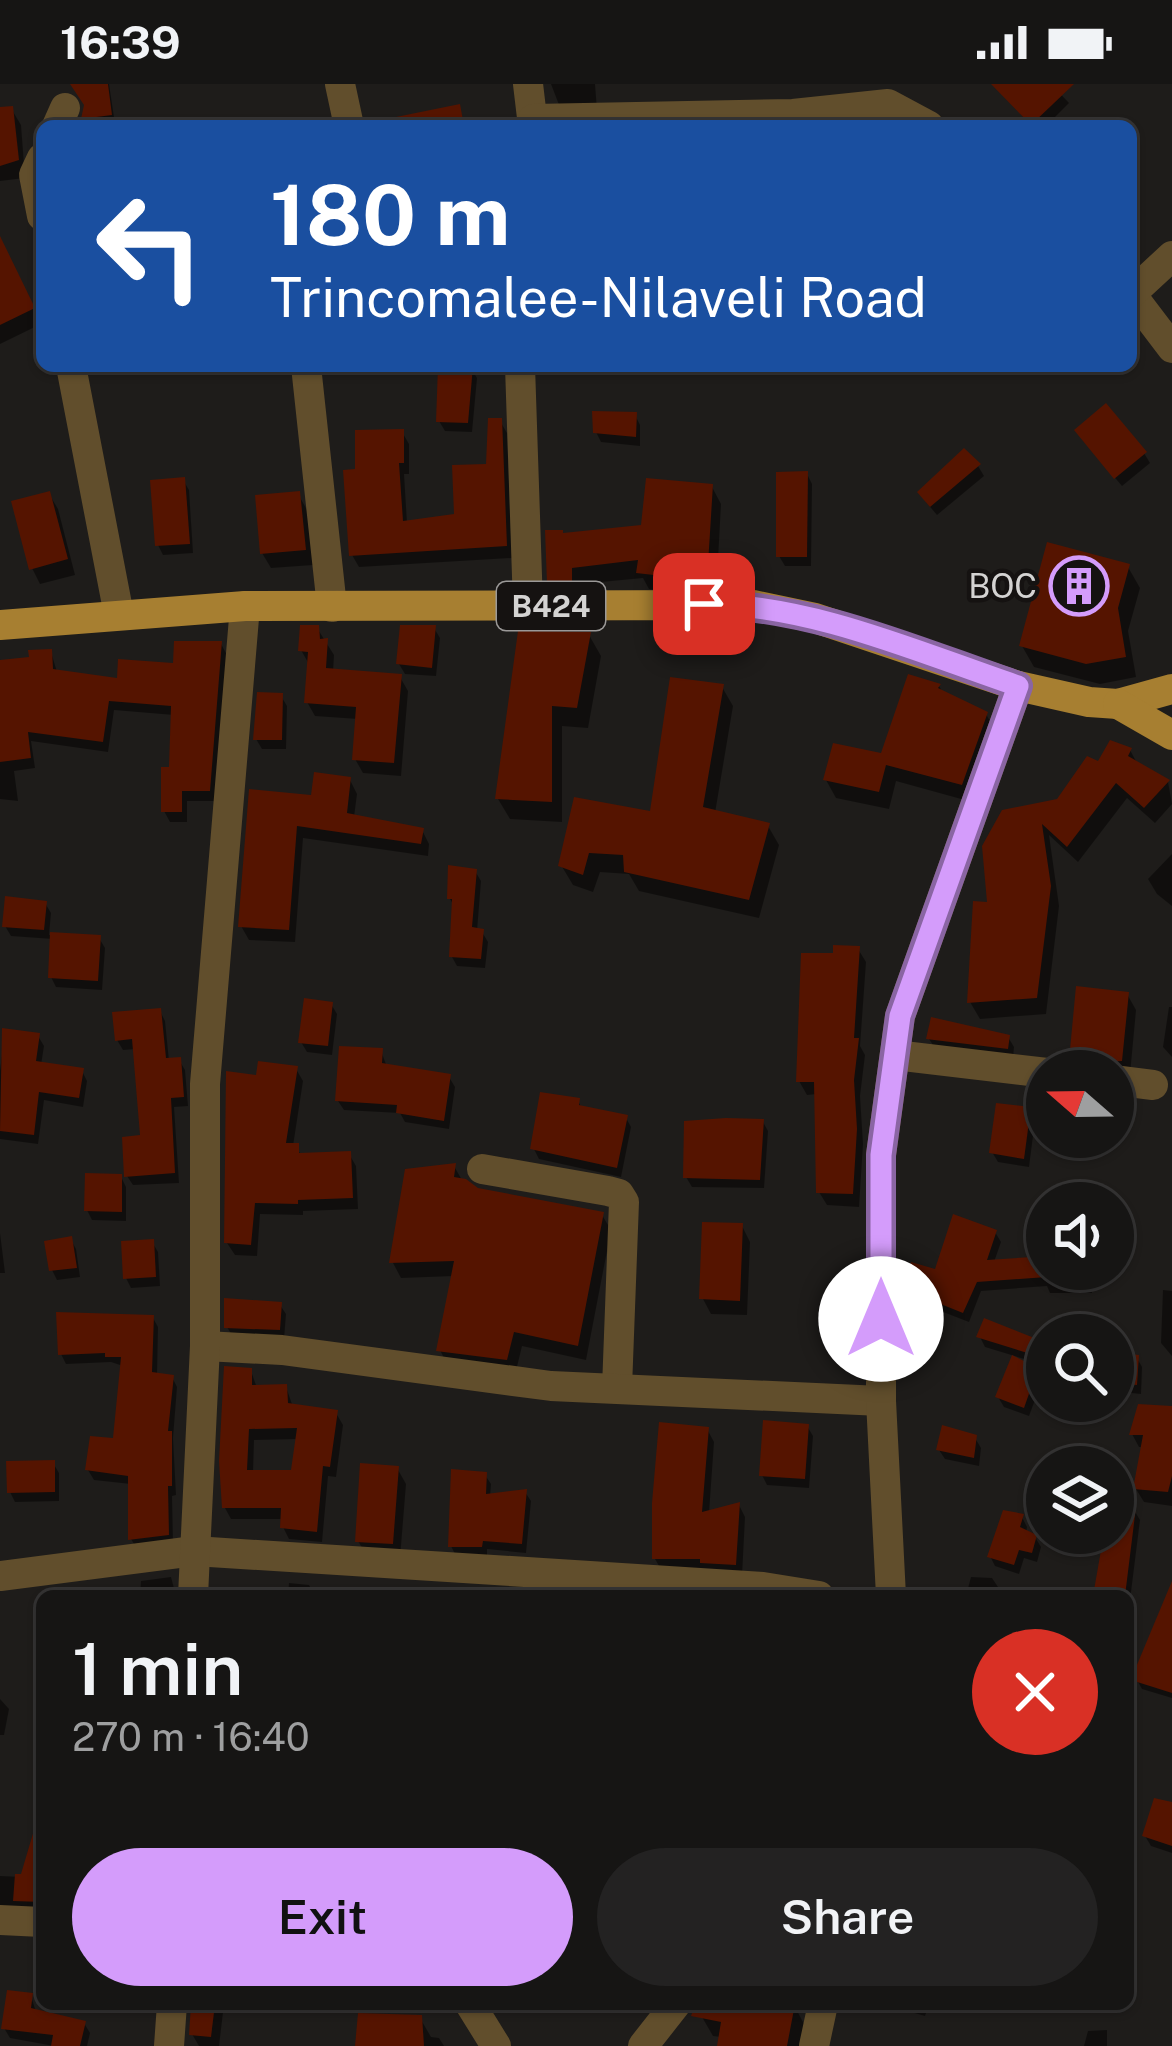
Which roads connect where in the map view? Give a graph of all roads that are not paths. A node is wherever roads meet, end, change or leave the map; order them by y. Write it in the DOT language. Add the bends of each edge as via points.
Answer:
graph roads {
  1 [pos="340,84"];
  2 [pos="528,84"];
  3 [pos="349,120"];
  4 [pos="533,120"];
  5 [pos="620,120"];
  6 [pos="918,120"];
  7 [pos="1172,256"];
  8 [pos="1137,288"];
  9 [pos="1137,302"];
  10 [pos="1172,348"];
  11 [pos="72,372"];
  12 [pos="307,372"];
  13 [pos="520,372"];
  14 [pos="245,606"];
  15 [pos="332,607"];
  16 [pos="528,607"];
  17 [pos="118,615"];
  18 [pos="0,625"];
  19 [pos="1018,686"];
  20 [pos="1172,689"];
  21 [pos="1118,704"];
  22 [pos="1172,735"];
  23 [pos="895,1055"];
  24 [pos="1026,1070"];
  25 [pos="1134,1083"];
  26 [pos="1154,1085"];
  27 [pos="482,1169"];
  28 [pos="205,1346"];
  29 [pos="617,1388"];
  30 [pos="881,1401"];
  31 [pos="194,1551"];
  32 [pos="0,1576"];
  33 [pos="193,1590"];
  34 [pos="782,1590"];
  35 [pos="891,1590"];
  36 [pos="0,1920"];
  37 [pos="36,1922"];
  38 [pos="172,2010"];
  39 [pos="474,2010"];
  40 [pos="671,2010"];
  41 [pos="823,2010"];
  42 [pos="169,2046"];
  43 [pos="496,2046"];
  44 [pos="643,2046"];
  45 [pos="814,2046"];
  1 -- 3 [label="street"];
  2 -- 4 [label="street"];
  5 -- 6 [label="street" via="888,104"];
  7 -- 8 [label="street"];
  9 -- 10 [label="street"];
  11 -- 17 [label="street"];
  12 -- 15 [label="street"];
  13 -- 16 [label="street"];
  14 -- 15 [label="main road, B424"];
  14 -- 17 [label="main road, B424"];
  14 -- 28 [label="street" via="205,1084"];
  15 -- 16 [label="main road, B424"];
  16 -- 19 [label="main road, B424" via="753,604"];
  17 -- 18 [label="main road, B424"];
  19 -- 21 [label="main road, B424"];
  19 -- 23 [label="street" via="900,1016"];
  20 -- 21 [label="main road, B424"];
  21 -- 22 [label="main road"];
  23 -- 24 [label="street"];
  23 -- 30 [label="street" via="881,1155"];
  25 -- 26 [label="street"];
  27 -- 29 [label="street" via="608,1191 625,1202"];
  28 -- 29 [label="street"];
  28 -- 31 [label="street"];
  29 -- 30 [label="street"];
  30 -- 35 [label="street"];
  31 -- 32 [label="street"];
  31 -- 33 [label="street"];
  31 -- 34 [label="street"];
  36 -- 37 [label="street"];
  38 -- 42 [label="street"];
  39 -- 43 [label="street"];
  40 -- 44 [label="street"];
  41 -- 45 [label="street"];
}
